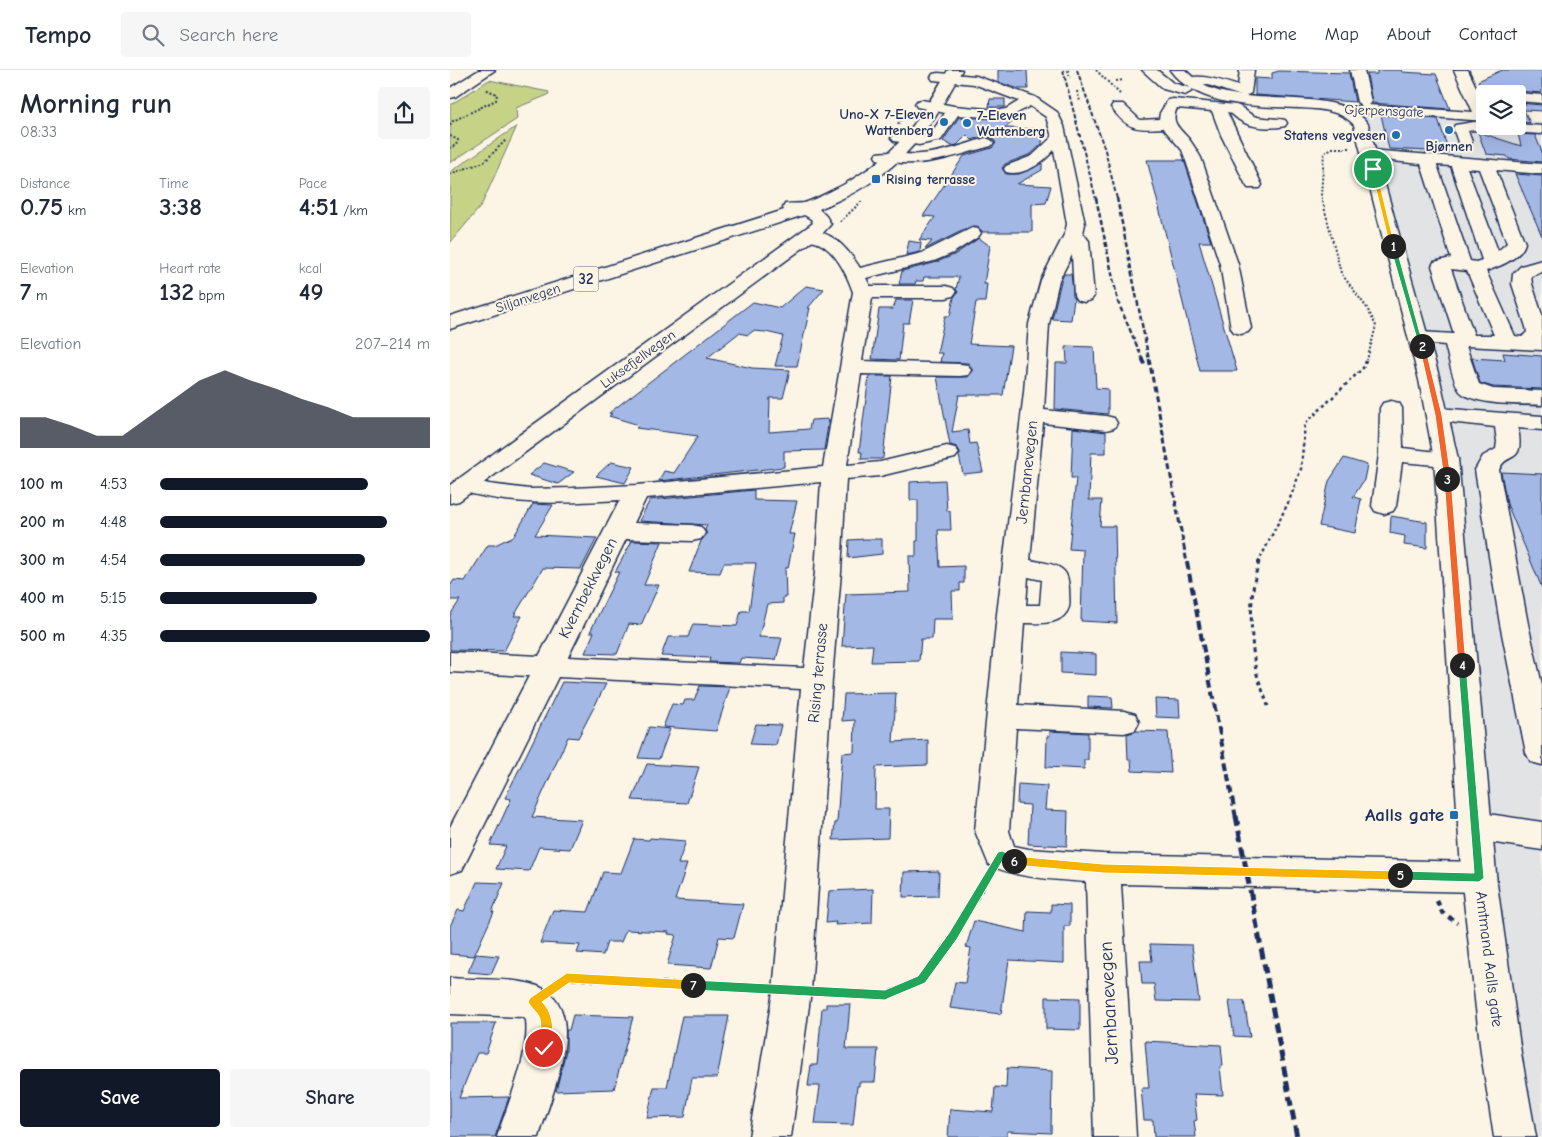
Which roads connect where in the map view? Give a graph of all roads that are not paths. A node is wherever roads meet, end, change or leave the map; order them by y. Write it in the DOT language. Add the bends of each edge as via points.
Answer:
graph roads {
  1 [pos="488,70"];
  2 [pos="1150,70"];
  3 [pos="1177,70"];
  4 [pos="1247,70"];
  5 [pos="1357,70"];
  6 [pos="1461,70"];
  7 [pos="947,74"];
  8 [pos="450,79"];
  9 [pos="469,82"];
  10 [pos="1187,86"];
  11 [pos="1476,91"];
  12 [pos="450,94"];
  13 [pos="1526,98"];
  14 [pos="1542,99"];
  15 [pos="1030,100"];
  16 [pos="1364,102"];
  17 [pos="1243,103"];
  18 [pos="922,105"];
  19 [pos="1476,106"];
  20 [pos="1118,107"];
  21 [pos="1218,107"];
  22 [pos="954,110"];
  23 [pos="1345,111"];
  24 [pos="1398,117"];
  25 [pos="1280,123"];
  26 [pos="1526,123"];
  27 [pos="1167,124"];
  28 [pos="1473,124"];
  29 [pos="1417,126"];
  30 [pos="1542,129"];
  31 [pos="902,135"];
  32 [pos="1059,139"];
  33 [pos="986,144"];
  34 [pos="1369,152"];
  35 [pos="889,157"];
  36 [pos="1427,159"];
  37 [pos="1457,161"];
  38 [pos="1485,163"];
  39 [pos="1012,169"];
  40 [pos="1542,169"];
  41 [pos="1254,186"];
  42 [pos="800,220"];
  43 [pos="972,233"];
  44 [pos="1074,233"];
  45 [pos="1476,265"];
  46 [pos="1542,266"];
  47 [pos="860,284"];
  48 [pos="946,292"];
  49 [pos="1084,296"];
  50 [pos="1538,320"];
  51 [pos="450,323"];
  52 [pos="1241,328"];
  53 [pos="1420,338"];
  54 [pos="1460,340"];
  55 [pos="1507,342"];
  56 [pos="1535,344"];
  57 [pos="850,367"];
  58 [pos="960,370"];
  59 [pos="1542,398"];
  60 [pos="1392,408"];
  61 [pos="1033,414"];
  62 [pos="1438,415"];
  63 [pos="1506,421"];
  64 [pos="1542,422"];
  65 [pos="1106,423"];
  66 [pos="947,453"];
  67 [pos="1391,454"];
  68 [pos="1446,459"];
  69 [pos="834,473"];
  70 [pos="458,491"];
  71 [pos="637,492"];
  72 [pos="1384,506"];
  73 [pos="617,531"];
  74 [pos="692,533"];
  75 [pos="1016,566"];
  76 [pos="1011,614"];
  77 [pos="450,662"];
  78 [pos="548,667"];
  79 [pos="817,680"];
  80 [pos="1002,716"];
  81 [pos="1124,722"];
  82 [pos="1542,754"];
  83 [pos="1475,826"];
  84 [pos="1542,836"];
  85 [pos="450,860"];
  86 [pos="1103,869"];
  87 [pos="1479,878"];
  88 [pos="450,996"];
  89 [pos="518,1137"];
  90 [pos="770,1137"];
  91 [pos="1116,1137"];
  92 [pos="1515,1137"];
  1 -- 9 [label="street"];
  2 -- 10 [label="street" via="1168,86"];
  3 -- 10 [label="street"];
  4 -- 17 [label="street"];
  5 -- 16 [label="street"];
  6 -- 11 [label="street"];
  7 -- 15 [label="street, Jernbanevegen" via="976,80"];
  7 -- 18 [label="street, 32"];
  8 -- 9 [label="street"];
  9 -- 12 [label="street"];
  10 -- 17 [label="street"];
  13 -- 14 [label="street"];
  15 -- 22 [label="street" via="1010,113"];
  15 -- 32 [label="street, Jernbanevegen" via="1052,115"];
  17 -- 21 [label="street"];
  17 -- 23 [label="street, Gjerpensgate" via="1316,106"];
  17 -- 25 [label="street" via="1240,115 1246,119"];
  18 -- 22 [label="street"];
  18 -- 31 [label="street, 32"];
  19 -- 28 [label="street"];
  20 -- 27 [label="street" via="1135,125"];
  21 -- 27 [label="street" via="1172,104 1166,114"];
  21 -- 41 [label="street"];
  22 -- 31 [label="street" via="936,137"];
  23 -- 28 [label="street, Gjerpensgate" via="1378,109"];
  23 -- 34 [label="street, Amtmand Aalls gate" via="1361,124"];
  24 -- 28 [label="street"];
  26 -- 30 [label="street"];
  27 -- 52 [label="street" via="1187,145 1193,158 1229,264"];
  28 -- 29 [label="street"];
  28 -- 30 [label="street"];
  31 -- 35 [label="street, 32"];
  32 -- 39 [label="street" via="1038,159"];
  32 -- 44 [label="street, Jernbanevegen" via="1076,224"];
  33 -- 35 [label="street" via="924,159"];
  34 -- 36 [label="street"];
  34 -- 53 [label="street, Amtmand Aalls gate"];
  35 -- 42 [label="street, Siljanvegen / 32"];
  36 -- 37 [label="street"];
  36 -- 45 [label="street"];
  37 -- 38 [label="street"];
  37 -- 45 [label="street"];
  38 -- 40 [label="street"];
  38 -- 45 [label="street" via="1516,243 1511,250"];
  42 -- 47 [label="street" via="831,244"];
  42 -- 51 [label="street, Siljanvegen / 32" via="721,235"];
  42 -- 70 [label="street, Luksefjellvegen"];
  43 -- 47 [label="street" via="947,249"];
  44 -- 49 [label="street" via="1080,241"];
  44 -- 61 [label="street, Jernbanevegen" via="1044,298 1039,324"];
  45 -- 54 [label="street" via="1441,266"];
  45 -- 55 [label="street"];
  46 -- 50 [label="street" via="1522,274 1522,284"];
  47 -- 48 [label="street"];
  47 -- 57 [label="street, Rising terrasse"];
  50 -- 56 [label="street"];
  53 -- 54 [label="street"];
  53 -- 62 [label="street, Amtmand Aalls gate"];
  54 -- 55 [label="street"];
  54 -- 59 [label="street" via="1469,388 1487,394"];
  55 -- 56 [label="street"];
  57 -- 58 [label="street"];
  57 -- 69 [label="street, Rising terrasse"];
  60 -- 67 [label="street"];
  61 -- 65 [label="street"];
  61 -- 75 [label="street, Jernbanevegen"];
  62 -- 63 [label="street"];
  62 -- 68 [label="street, Amtmand Aalls gate"];
  63 -- 64 [label="street"];
  63 -- 82 [label="street" via="1507,452 1491,461 1488,470 1514,624"];
  66 -- 69 [label="street" via="880,469"];
  67 -- 68 [label="street"];
  67 -- 72 [label="street"];
  68 -- 83 [label="street, Amtmand Aalls gate"];
  69 -- 71 [label="street"];
  69 -- 79 [label="street, Rising terrasse"];
  70 -- 71 [label="street, Luksefjellvegen" via="548,496"];
  71 -- 73 [label="street, Kvernbekkvegen"];
  73 -- 74 [label="street"];
  73 -- 78 [label="street, Kvernbekkvegen"];
  75 -- 76 [label="street, Jernbanevegen"];
  75 -- 76 [label="street" via="1050,573 1055,578 1055,607 1046,614"];
  76 -- 80 [label="street, Jernbanevegen"];
  77 -- 78 [label="street"];
  78 -- 79 [label="street"];
  78 -- 85 [label="street, Kvernbekkvegen"];
  79 -- 90 [label="street, Rising terrasse" via="792,990"];
  80 -- 81 [label="street"];
  80 -- 86 [label="street, Jernbanevegen" via="992,831 1002,855 1029,863"];
  83 -- 84 [label="street"];
  83 -- 87 [label="street, Amtmand Aalls gate"];
  86 -- 87 [label="street"];
  86 -- 91 [label="street, Jernbanevegen"];
  87 -- 92 [label="street, Amtmand Aalls gate"];
  88 -- 89 [label="street" via="526,1000 542,1009 547,1031 544,1048"];
}
